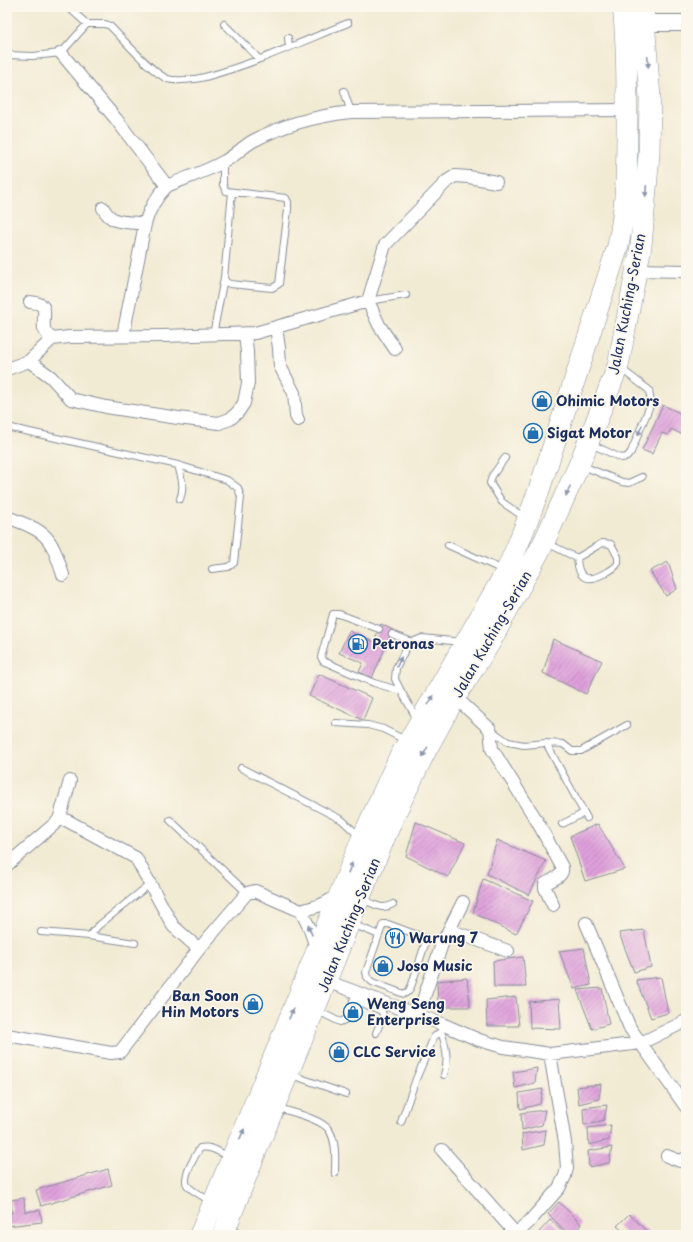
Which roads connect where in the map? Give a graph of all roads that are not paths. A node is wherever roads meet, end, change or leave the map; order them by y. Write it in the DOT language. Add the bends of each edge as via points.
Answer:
graph roads {
  1 [pos="68,7"];
  2 [pos="623,7"];
  3 [pos="644,15"];
  4 [pos="348,23"];
  5 [pos="686,23"];
  6 [pos="86,24"];
  7 [pos="224,24"];
  8 [pos="288,38"];
  9 [pos="289,47"];
  10 [pos="61,53"];
  11 [pos="7,54"];
  12 [pos="259,59"];
  13 [pos="344,91"];
  14 [pos="627,110"];
  15 [pos="351,112"];
  16 [pos="223,162"];
  17 [pos="496,182"];
  18 [pos="166,186"];
  19 [pos="232,192"];
  20 [pos="103,208"];
  21 [pos="145,224"];
  22 [pos="637,270"];
  23 [pos="686,271"];
  24 [pos="224,278"];
  25 [pos="406,295"];
  26 [pos="368,301"];
  27 [pos="30,302"];
  28 [pos="276,327"];
  29 [pos="245,334"];
  30 [pos="213,335"];
  31 [pos="123,336"];
  32 [pos="52,339"];
  33 [pos="395,349"];
  34 [pos="29,361"];
  35 [pos="618,366"];
  36 [pos="7,369"];
  37 [pos="298,420"];
  38 [pos="7,427"];
  39 [pos="588,443"];
  40 [pos="505,458"];
  41 [pos="178,465"];
  42 [pos="580,465"];
  43 [pos="642,477"];
  44 [pos="180,499"];
  45 [pos="7,517"];
  46 [pos="528,520"];
  47 [pos="544,542"];
  48 [pos="448,545"];
  49 [pos="577,558"];
  50 [pos="212,569"];
  51 [pos="506,572"];
  52 [pos="63,575"];
  53 [pos="379,629"];
  54 [pos="392,634"];
  55 [pos="412,642"];
  56 [pos="465,642"];
  57 [pos="401,691"];
  58 [pos="455,697"];
  59 [pos="419,722"];
  60 [pos="336,723"];
  61 [pos="627,725"];
  62 [pos="490,729"];
  63 [pos="408,742"];
  64 [pos="546,743"];
  65 [pos="241,768"];
  66 [pos="70,781"];
  67 [pos="59,820"];
  68 [pos="170,820"];
  69 [pos="562,824"];
  70 [pos="362,839"];
  71 [pos="7,865"];
  72 [pos="150,884"];
  73 [pos="248,893"];
  74 [pos="349,897"];
  75 [pos="463,902"];
  76 [pos="394,904"];
  77 [pos="553,905"];
  78 [pos="301,911"];
  79 [pos="349,923"];
  80 [pos="586,923"];
  81 [pos="449,930"];
  82 [pos="42,932"];
  83 [pos="379,935"];
  84 [pos="89,936"];
  85 [pos="427,938"];
  86 [pos="135,943"];
  87 [pos="442,944"];
  88 [pos="200,949"];
  89 [pos="317,950"];
  90 [pos="508,951"];
  91 [pos="326,982"];
  92 [pos="355,996"];
  93 [pos="315,1009"];
  94 [pos="418,1015"];
  95 [pos="686,1021"];
  96 [pos="441,1028"];
  97 [pos="376,1033"];
  98 [pos="7,1035"];
  99 [pos="641,1043"];
  100 [pos="550,1054"];
  101 [pos="288,1074"];
  102 [pos="444,1075"];
  103 [pos="346,1094"];
  104 [pos="274,1107"];
  105 [pos="686,1107"];
  106 [pos="401,1122"];
  107 [pos="442,1150"];
  108 [pos="667,1156"];
  109 [pos="231,1158"];
  110 [pos="686,1158"];
  111 [pos="335,1173"];
  112 [pos="213,1203"];
  113 [pos="230,1232"];
  114 [pos="515,1234"];
  115 [pos="200,1235"];
  1 -- 6 [label="lane"];
  2 -- 14 [label="highway, Jalan Kuching-Serian"];
  3 -- 5 [label="street"];
  3 -- 22 [label="highway, Jalan Kuching-Serian, one-way" via="650,98 649,154 642,246"];
  4 -- 9 [label="lane"];
  6 -- 10 [label="lane"];
  6 -- 12 [label="lane" via="110,26 158,73 169,80 204,78"];
  7 -- 12 [label="lane"];
  8 -- 9 [label="lane"];
  9 -- 12 [label="lane"];
  10 -- 11 [label="lane" via="34,56"];
  10 -- 18 [label="street" via="116,119"];
  13 -- 15 [label="lane"];
  14 -- 15 [label="street"];
  14 -- 46 [label="highway, Jalan Kuching-Serian" via="625,204 618,246"];
  15 -- 16 [label="street" via="294,123 252,142"];
  16 -- 18 [label="street"];
  16 -- 19 [label="lane" via="223,185 226,191"];
  17 -- 26 [label="street" via="455,176 447,181 385,245"];
  18 -- 21 [label="street" via="148,212"];
  19 -- 24 [label="lane"];
  19 -- 24 [label="lane" via="286,198 288,209 279,284 272,288 230,284"];
  20 -- 21 [label="street" via="108,216 117,220"];
  21 -- 31 [label="street"];
  22 -- 23 [label="street"];
  22 -- 35 [label="highway, Jalan Kuching-Serian"];
  24 -- 30 [label="lane"];
  25 -- 26 [label="lane"];
  26 -- 28 [label="street"];
  26 -- 33 [label="street" via="379,325"];
  27 -- 32 [label="street" via="43,306 45,331"];
  28 -- 29 [label="street"];
  28 -- 37 [label="street" via="280,366 294,393"];
  29 -- 30 [label="street"];
  29 -- 34 [label="street" via="248,383 244,403 230,420 219,423 106,407 70,399 51,377"];
  30 -- 31 [label="street"];
  31 -- 32 [label="street"];
  32 -- 34 [label="street"];
  34 -- 36 [label="street"];
  35 -- 39 [label="highway, Jalan Kuching-Serian"];
  35 -- 39 [label="lane, one-way" via="649,390 650,403 631,452 627,457 620,458"];
  38 -- 41 [label="lane"];
  39 -- 42 [label="highway, Jalan Kuching-Serian"];
  40 -- 46 [label="lane" via="490,483 502,502"];
  41 -- 44 [label="lane" via="183,488"];
  41 -- 50 [label="lane" via="227,480 238,488 241,497 234,563 228,567"];
  42 -- 43 [label="lane" via="622,482 629,483"];
  42 -- 47 [label="highway, Jalan Kuching-Serian, one-way"];
  45 -- 52 [label="street" via="31,526 47,536 56,551"];
  46 -- 51 [label="highway, Jalan Kuching-Serian"];
  47 -- 49 [label="lane"];
  47 -- 58 [label="highway, Jalan Kuching-Serian" via="489,644"];
  48 -- 51 [label="lane"];
  49 -- 49 [label="lane" via="602,543 607,543 611,544 618,557 618,563 613,569 590,579 581,574 577,567"];
  51 -- 56 [label="highway, Jalan Kuching-Serian"];
  53 -- 57 [label="lane" via="333,614 321,657 323,661 374,683"];
  54 -- 55 [label="lane"];
  55 -- 56 [label="lane" via="422,638"];
  57 -- 55 [label="lane, one-way" via="395,679 396,668"];
  59 -- 56 [label="highway, Jalan Kuching-Serian, one-way"];
  57 -- 59 [label="lane"];
  58 -- 62 [label="street"];
  58 -- 74 [label="highway, Jalan Kuching-Serian, one-way"];
  59 -- 63 [label="highway, Jalan Kuching-Serian"];
  60 -- 63 [label="lane" via="376,727"];
  61 -- 64 [label="lane" via="582,751 572,751 563,744"];
  62 -- 64 [label="lane" via="508,742 524,745"];
  62 -- 77 [label="street" via="492,749 562,866 561,874 545,884"];
  63 -- 70 [label="highway, Jalan Kuching-Serian"];
  64 -- 69 [label="lane" via="585,816"];
  65 -- 70 [label="lane" via="342,820"];
  66 -- 67 [label="street"];
  67 -- 71 [label="street"];
  67 -- 72 [label="street" via="66,820 136,858"];
  68 -- 73 [label="lane"];
  74 -- 70 [label="highway, Jalan Kuching-Serian, one-way"];
  72 -- 84 [label="lane"];
  72 -- 88 [label="street" via="173,926"];
  73 -- 78 [label="street" via="255,891"];
  73 -- 88 [label="street"];
  74 -- 76 [label="lane" via="387,908"];
  74 -- 78 [label="street"];
  74 -- 79 [label="highway, Jalan Kuching-Serian"];
  74 -- 89 [label="highway, Jalan Kuching-Serian"];
  75 -- 81 [label="street"];
  89 -- 78 [label="street, one-way"];
  79 -- 83 [label="lane"];
  79 -- 91 [label="highway, Jalan Kuching-Serian"];
  80 -- 99 [label="street" via="630,1028"];
  81 -- 87 [label="street"];
  81 -- 90 [label="street"];
  82 -- 84 [label="lane"];
  83 -- 85 [label="lane" via="384,924 388,924"];
  83 -- 85 [label="lane" via="366,972 367,977 372,982 404,994 409,991 412,984"];
  84 -- 86 [label="lane"];
  85 -- 87 [label="lane"];
  87 -- 94 [label="street"];
  88 -- 98 [label="street" via="120,1052 111,1053"];
  109 -- 89 [label="highway, Jalan Kuching-Serian, one-way"];
  91 -- 92 [label="street"];
  91 -- 93 [label="highway, Jalan Kuching-Serian"];
  92 -- 93 [label="lane" via="344,1022"];
  92 -- 94 [label="street"];
  92 -- 97 [label="lane" via="382,1011 383,1016"];
  93 -- 101 [label="highway, Jalan Kuching-Serian"];
  94 -- 96 [label="street"];
  95 -- 99 [label="street"];
  96 -- 100 [label="street" via="503,1047"];
  96 -- 102 [label="lane" via="446,1050 447,1067"];
  96 -- 106 [label="lane" via="434,1037"];
  99 -- 100 [label="street"];
  99 -- 105 [label="street"];
  100 -- 114 [label="street" via="567,1168 559,1188"];
  101 -- 103 [label="lane"];
  101 -- 104 [label="highway, Jalan Kuching-Serian"];
  104 -- 111 [label="lane" via="322,1123 329,1130 334,1145"];
  104 -- 113 [label="highway, Jalan Kuching-Serian"];
  107 -- 114 [label="street"];
  108 -- 110 [label="street" via="680,1160"];
  109 -- 112 [label="highway, Jalan Kuching-Serian"];
  109 -- 112 [label="lane" via="213,1148 200,1148 187,1173 187,1185"];
  112 -- 115 [label="highway, Jalan Kuching-Serian"];
}
